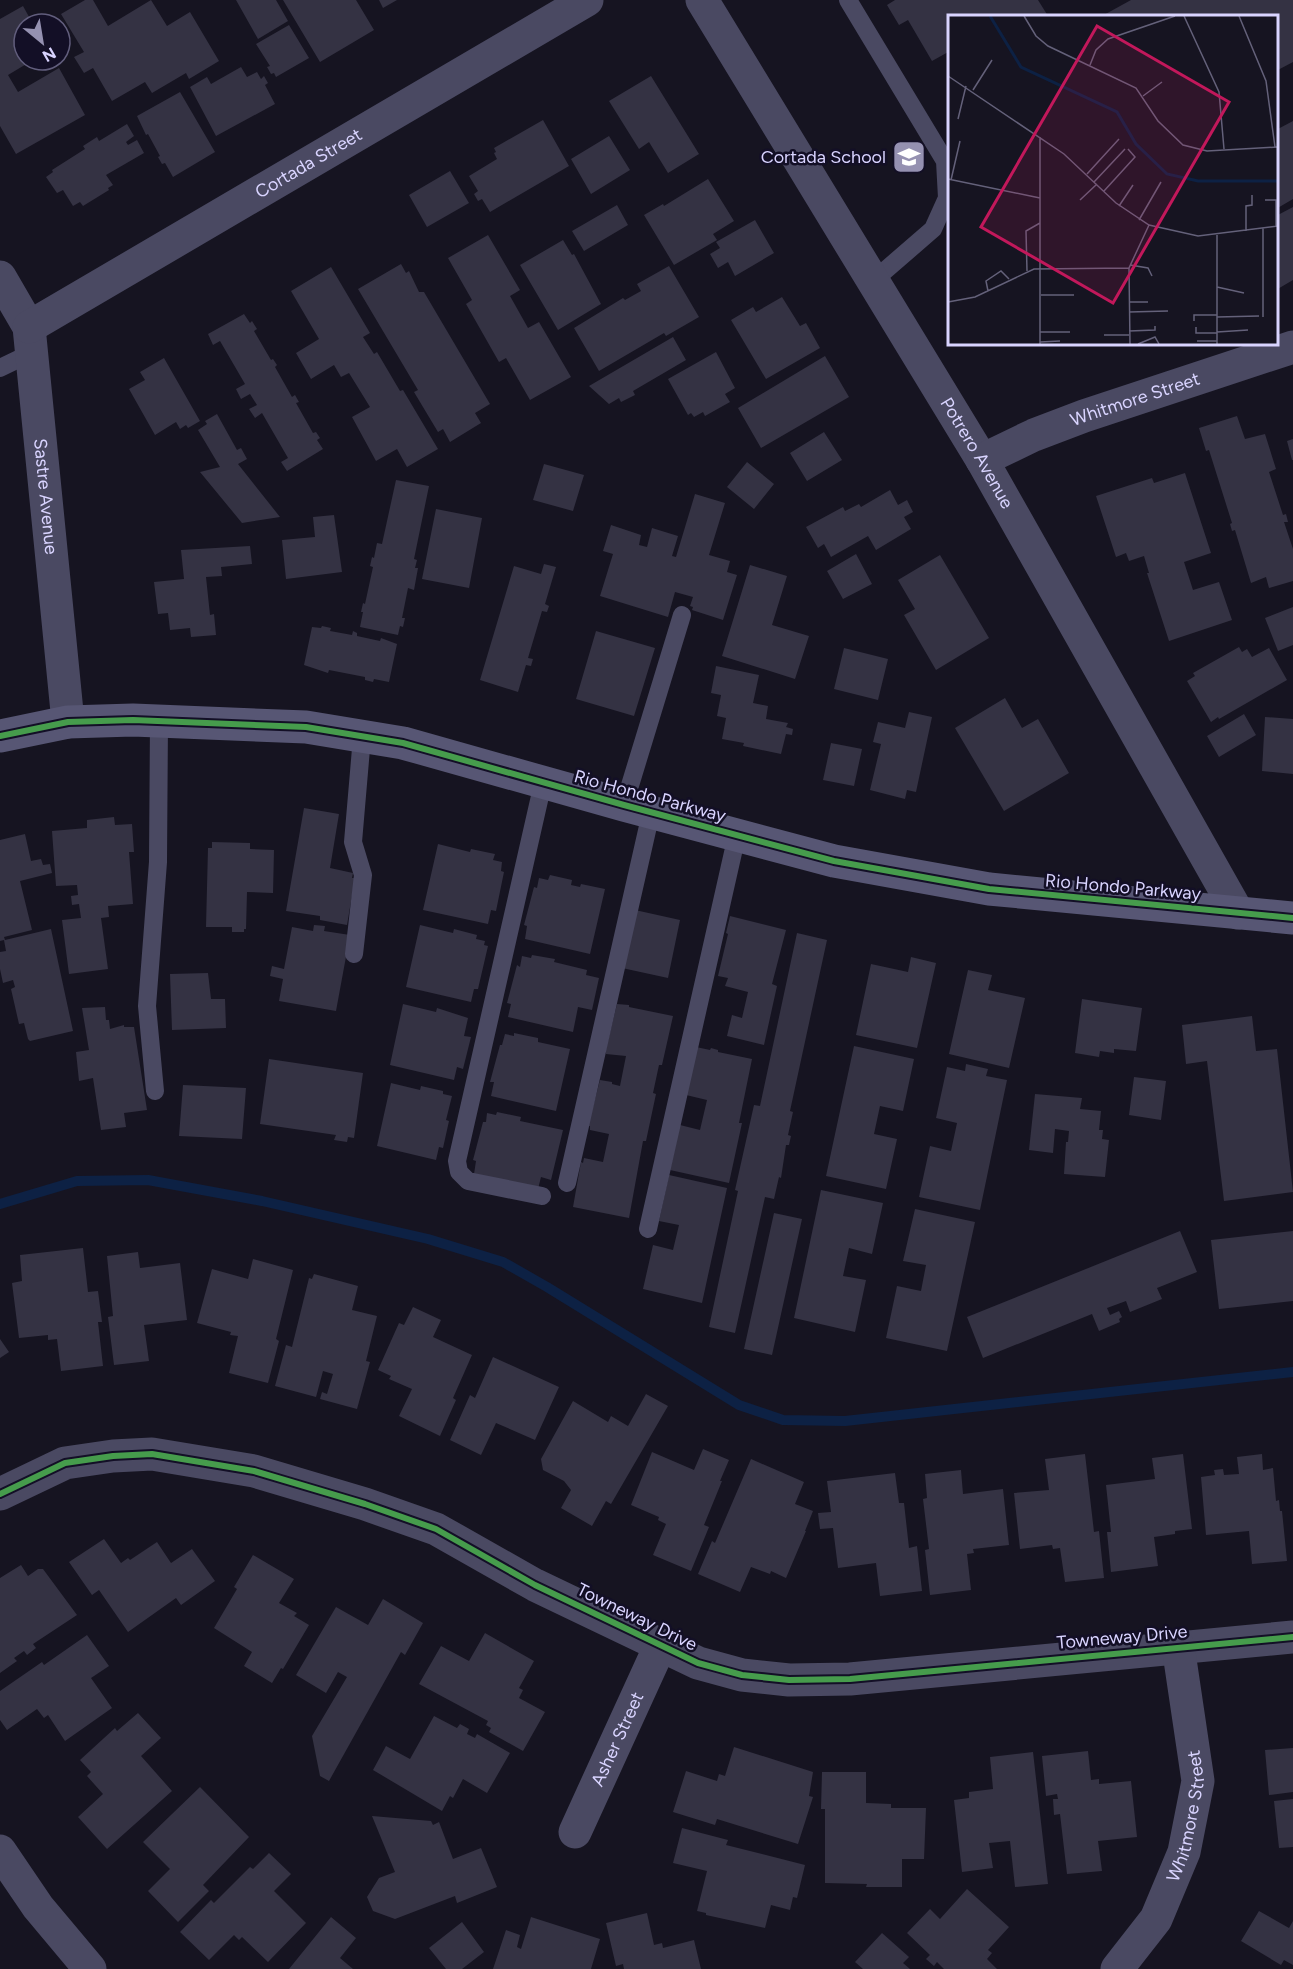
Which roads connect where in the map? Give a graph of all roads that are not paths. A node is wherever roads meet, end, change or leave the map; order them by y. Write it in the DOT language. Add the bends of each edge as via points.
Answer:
graph roads {
  1 [pos="587,0"];
  2 [pos="702,0"];
  3 [pos="848,0"];
  4 [pos="0,277"];
  5 [pos="873,281"];
  6 [pos="30,340"];
  7 [pos="1293,347"];
  8 [pos="0,368"];
  9 [pos="982,460"];
  10 [pos="682,615"];
  11 [pos="68,722"];
  12 [pos="159,722"];
  13 [pos="0,736"];
  14 [pos="362,737"];
  15 [pos="543,783"];
  16 [pos="638,809"];
  17 [pos="737,835"];
  18 [pos="1238,913"];
  19 [pos="1293,918"];
  20 [pos="354,954"];
  21 [pos="155,1091"];
  22 [pos="567,1183"];
  23 [pos="542,1196"];
  24 [pos="648,1229"];
  25 [pos="0,1494"];
  26 [pos="1293,1637"];
  27 [pos="660,1646"];
  28 [pos="1178,1646"];
  29 [pos="575,1832"];
  30 [pos="0,1851"];
  31 [pos="90,1969"];
  32 [pos="1117,1969"];
  1 -- 6 [label="street, Cortada Street"];
  2 -- 5 [label="street, Potrero Avenue"];
  3 -- 5 [label="lane" via="945,161 947,198 933,229"];
  4 -- 6 [label="street, Sastre Avenue"];
  5 -- 9 [label="street, Potrero Avenue"];
  6 -- 8 [label="lane"];
  6 -- 11 [label="street, Sastre Avenue"];
  7 -- 9 [label="street, Whitmore Street" via="1084,416"];
  9 -- 18 [label="street, Potrero Avenue"];
  10 -- 16 [label="lane"];
  11 -- 12 [label="street, Rio Hondo Parkway"];
  11 -- 13 [label="street, Rio Hondo Parkway"];
  12 -- 14 [label="street, Rio Hondo Parkway" via="306,727"];
  12 -- 21 [label="lane" via="158,862 147,1006"];
  14 -- 15 [label="street, Rio Hondo Parkway" via="403,743"];
  14 -- 20 [label="lane" via="353,842 363,875"];
  15 -- 16 [label="street, Rio Hondo Parkway"];
  15 -- 23 [label="lane" via="457,1161 459,1172 468,1181"];
  16 -- 17 [label="street, Rio Hondo Parkway"];
  16 -- 22 [label="lane"];
  17 -- 18 [label="street, Rio Hondo Parkway" via="834,861 989,889"];
  17 -- 24 [label="lane"];
  18 -- 19 [label="street, Rio Hondo Parkway"];
  25 -- 27 [label="street, Towneway Drive" via="65,1463 113,1456 152,1454 255,1471 436,1529 535,1585"];
  26 -- 28 [label="street, Towneway Drive"];
  27 -- 28 [label="street, Towneway Drive" via="698,1663 742,1675 789,1680 850,1678"];
  27 -- 29 [label="street, Asher Street"];
  28 -- 32 [label="street, Whitmore Street" via="1198,1781 1184,1852 1156,1919"];
  30 -- 31 [label="street" via="38,1907"];
}
